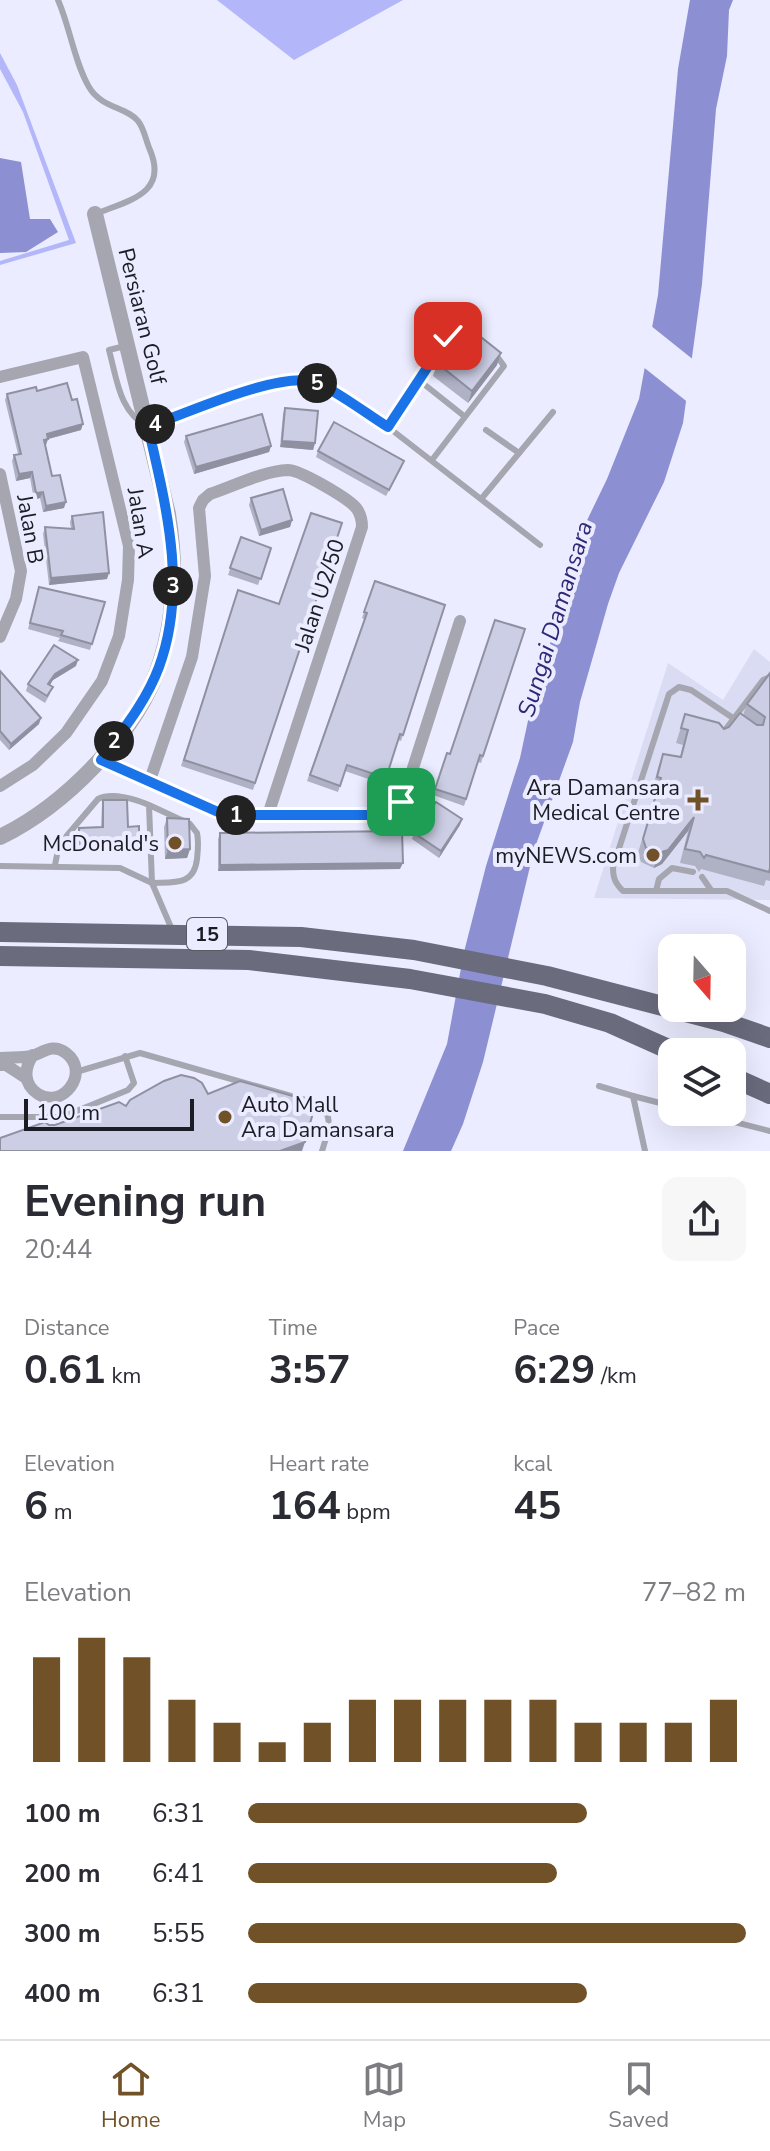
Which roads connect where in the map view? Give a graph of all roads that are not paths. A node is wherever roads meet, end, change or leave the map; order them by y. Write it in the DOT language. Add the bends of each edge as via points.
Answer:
graph roads {
  1 [pos="58,0"];
  2 [pos="95,214"];
  3 [pos="472,337"];
  4 [pos="128,346"];
  5 [pos="492,352"];
  6 [pos="0,377"];
  7 [pos="420,381"];
  8 [pos="553,412"];
  9 [pos="464,416"];
  10 [pos="148,427"];
  11 [pos="388,427"];
  12 [pos="486,430"];
  13 [pos="519,453"];
  14 [pos="432,460"];
  15 [pos="0,474"];
  16 [pos="482,498"];
  17 [pos="5,517"];
  18 [pos="540,545"];
  19 [pos="460,621"];
  20 [pos="0,637"];
  21 [pos="770,677"];
  22 [pos="734,719"];
  23 [pos="744,726"];
  24 [pos="720,737"];
  25 [pos="101,760"];
  26 [pos="149,783"];
  27 [pos="0,786"];
  28 [pos="149,805"];
  29 [pos="268,815"];
  30 [pos="0,837"];
  31 [pos="55,865"];
  32 [pos="0,866"];
  33 [pos="693,872"];
  34 [pos="702,877"];
  35 [pos="152,883"];
  36 [pos="711,890"];
  37 [pos="656,891"];
  38 [pos="770,910"];
  39 [pos="0,932"];
  40 [pos="173,933"];
  41 [pos="0,956"];
  42 [pos="658,1005"];
  43 [pos="770,1021"];
  44 [pos="724,1022"];
  45 [pos="746,1022"];
  46 [pos="770,1038"];
  47 [pos="658,1044"];
  48 [pos="33,1055"];
  49 [pos="125,1056"];
  50 [pos="0,1058"];
  51 [pos="0,1065"];
  52 [pos="76,1072"];
  53 [pos="26,1078"];
  54 [pos="746,1083"];
  55 [pos="599,1086"];
  56 [pos="770,1094"];
  57 [pos="114,1096"];
  58 [pos="633,1096"];
  59 [pos="658,1102"];
  60 [pos="117,1104"];
  61 [pos="0,1117"];
  62 [pos="41,1119"];
  63 [pos="746,1125"];
  64 [pos="770,1131"];
  65 [pos="46,1132"];
  66 [pos="322,1151"];
  67 [pos="645,1151"];
  1 -- 2 [label="lane" via="87,85 97,99 137,120 154,158 150,187"];
  2 -- 4 [label="street, Persiaran Golf"];
  3 -- 7 [label="lane" via="462,330 451,332"];
  4 -- 10 [label="street, Persiaran Golf"];
  4 -- 10 [label="lane" via="109,350 124,404"];
  5 -- 9 [label="lane" via="504,366"];
  6 -- 27 [label="street, Jalan A" via="83,357 129,546 119,636 102,681 66,733 33,765"];
  7 -- 9 [label="lane"];
  7 -- 11 [label="lane"];
  8 -- 13 [label="lane"];
  9 -- 14 [label="lane"];
  10 -- 11 [label="lane" via="256,389 301,380 316,382"];
  10 -- 25 [label="street, Persiaran Golf" via="173,545 169,628 159,667 141,703"];
  11 -- 14 [label="lane"];
  12 -- 13 [label="lane"];
  13 -- 16 [label="lane"];
  14 -- 16 [label="lane"];
  15 -- 17 [label="street, Jalan B"];
  16 -- 18 [label="lane"];
  17 -- 20 [label="street, Jalan B" via="21,571"];
  19 -- 29 [label="street" via="405,793 394,810 374,815"];
  21 -- 22 [label="lane"];
  22 -- 23 [label="lane"];
  22 -- 24 [label="lane"];
  22 -- 37 [label="lane" via="686,688 674,690 666,699 613,867 623,891"];
  25 -- 26 [label="street"];
  25 -- 30 [label="street, Persiaran Golf" via="66,795"];
  26 -- 29 [label="street" via="218,812"];
  26 -- 29 [label="street, Jalan U2/50" via="192,657 205,576 199,508 210,494 286,470 297,472 352,503 362,527"];
  28 -- 31 [label="lane" via="100,797 59,845"];
  28 -- 35 [label="lane"];
  28 -- 35 [label="lane" via="190,824 199,840 191,877"];
  31 -- 32 [label="lane"];
  31 -- 35 [label="lane" via="120,868"];
  33 -- 37 [label="lane" via="672,868 659,879"];
  34 -- 36 [label="lane"];
  35 -- 40 [label="lane"];
  36 -- 37 [label="lane"];
  36 -- 38 [label="lane" via="727,891"];
  39 -- 40 [label="main road, 15"];
  40 -- 42 [label="main road, 15" via="301,937 414,950"];
  41 -- 47 [label="main road, 15" via="249,960 410,979 545,1004"];
  43 -- 45 [label="main road"];
  44 -- 46 [label="main road, 15"];
  48 -- 50 [label="street"];
  48 -- 52 [label="street" via="48,1048 64,1051"];
  48 -- 53 [label="street"];
  49 -- 52 [label="lane"];
  49 -- 57 [label="lane" via="133,1086"];
  49 -- 66 [label="lane" via="148,1054 316,1103 330,1127"];
  51 -- 53 [label="street"];
  52 -- 53 [label="street" via="66,1093 50,1098 35,1092"];
  54 -- 56 [label="main road"];
  55 -- 58 [label="lane"];
  57 -- 60 [label="lane"];
  57 -- 62 [label="lane" via="62,1117"];
  58 -- 59 [label="lane"];
  58 -- 67 [label="lane"];
  61 -- 62 [label="lane"];
  62 -- 65 [label="lane"];
  63 -- 64 [label="lane"];
}
